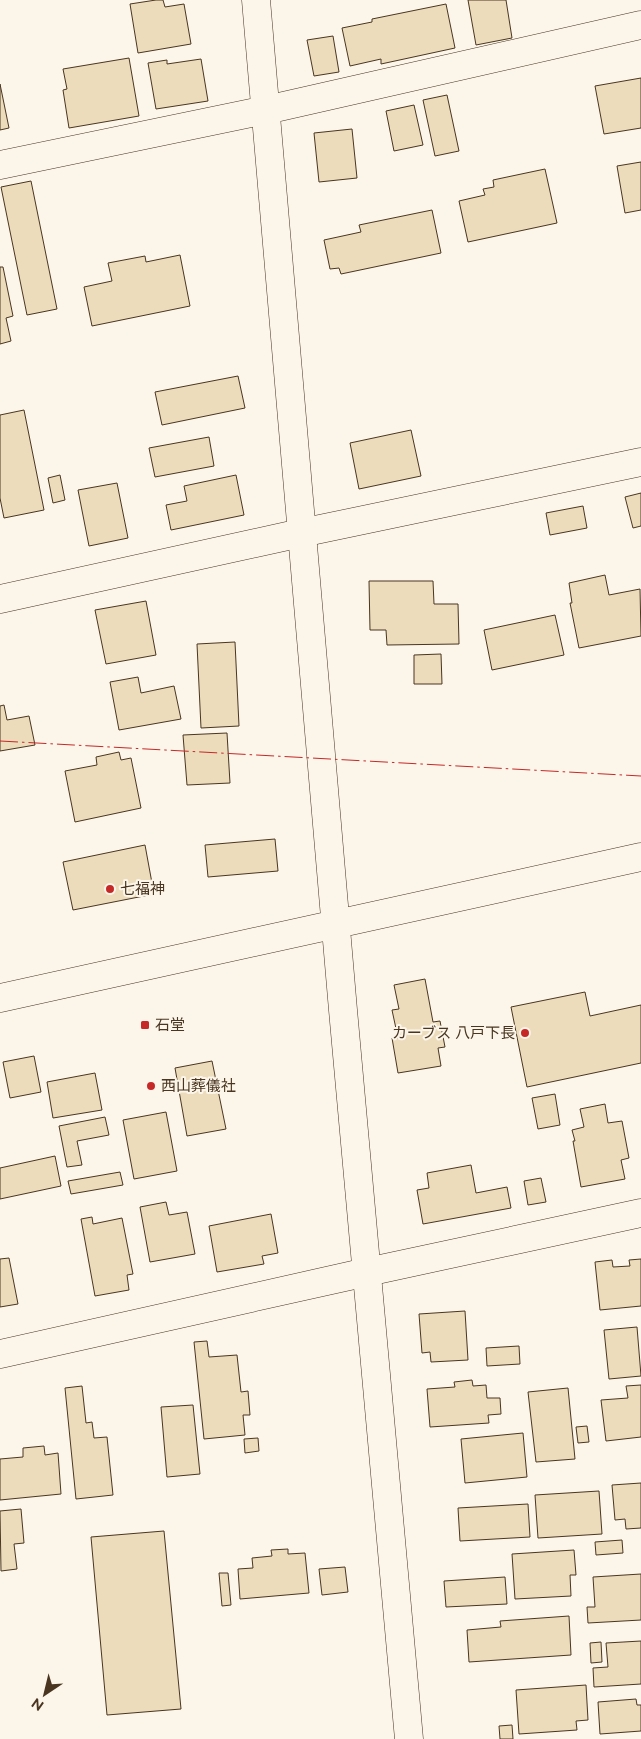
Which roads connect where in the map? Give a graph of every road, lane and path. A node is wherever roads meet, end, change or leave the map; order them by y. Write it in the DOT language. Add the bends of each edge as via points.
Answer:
graph roads {
  1 [pos="256,0"];
  2 [pos="641,25"];
  3 [pos="266,110"];
  4 [pos="0,165"];
  5 [pos="641,462"];
  6 [pos="301,533"];
  7 [pos="0,599"];
  8 [pos="641,857"];
  9 [pos="335,925"];
  10 [pos="0,998"];
  11 [pos="641,1213"];
  12 [pos="367,1272"];
  13 [pos="0,1354"];
  14 [pos="409,1739"];
  1 -- 3 [label="street"];
  2 -- 3 [label="street"];
  3 -- 4 [label="street"];
  3 -- 6 [label="street"];
  5 -- 6 [label="street"];
  6 -- 7 [label="street"];
  6 -- 9 [label="street"];
  8 -- 9 [label="street"];
  9 -- 10 [label="street"];
  9 -- 12 [label="street"];
  11 -- 12 [label="street"];
  12 -- 13 [label="street"];
  12 -- 14 [label="street"];
}
